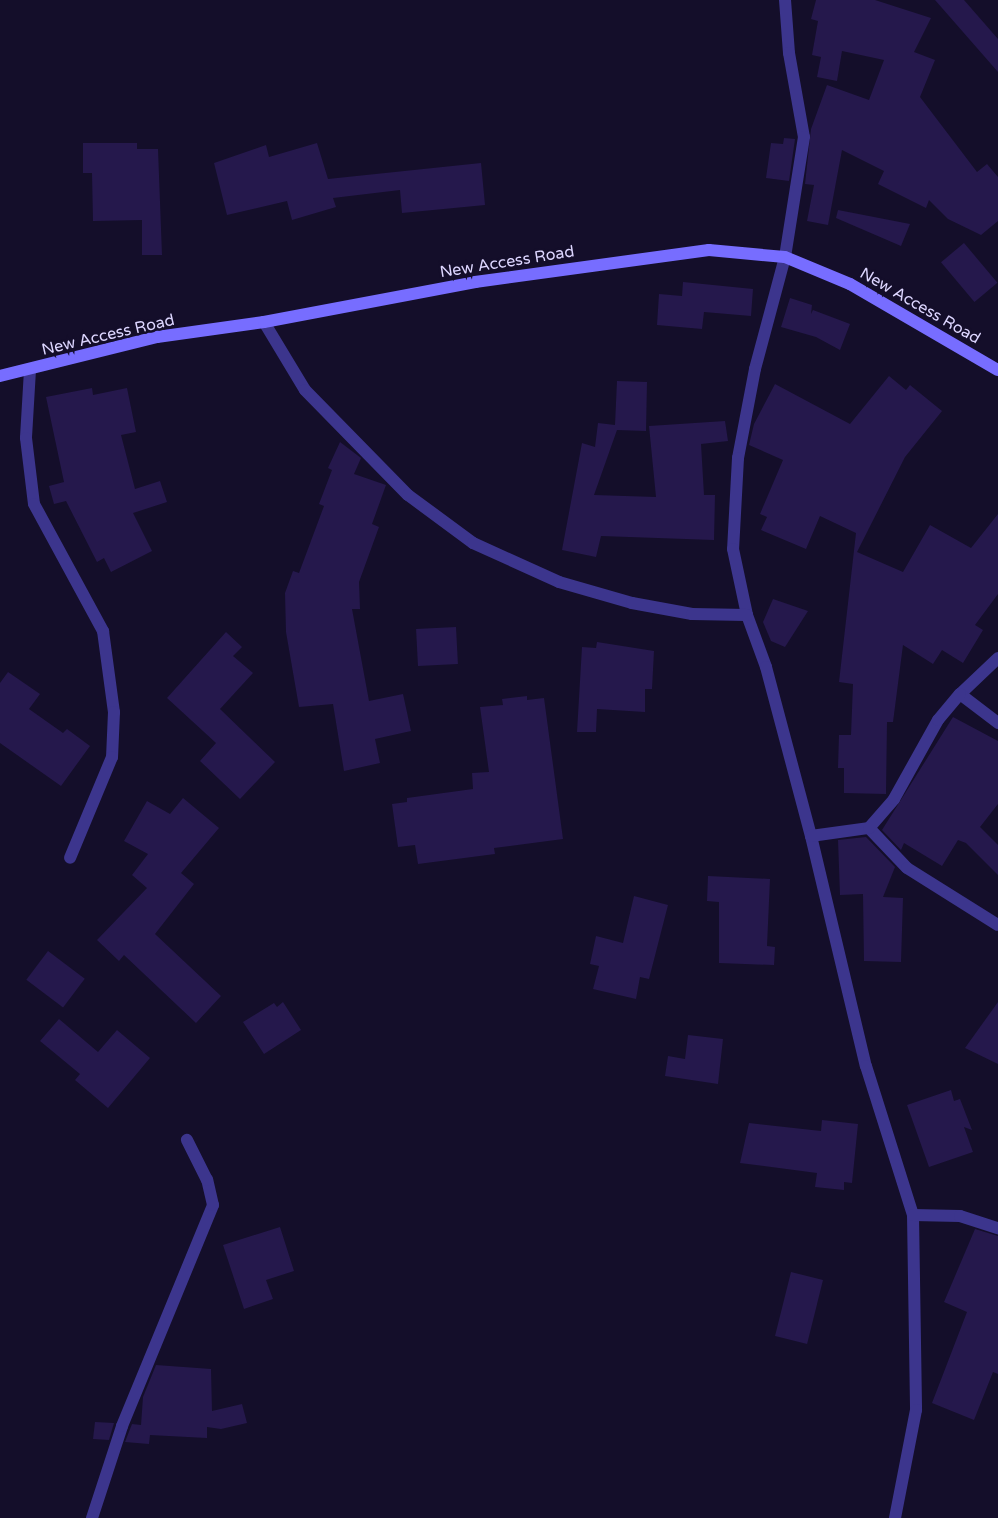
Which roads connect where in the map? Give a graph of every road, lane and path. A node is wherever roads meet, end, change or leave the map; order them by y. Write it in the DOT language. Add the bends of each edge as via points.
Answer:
graph roads {
  1 [pos="786,0"];
  2 [pos="785,257"];
  3 [pos="264,322"];
  4 [pos="30,370"];
  5 [pos="998,370"];
  6 [pos="0,376"];
  7 [pos="747,615"];
  8 [pos="998,658"];
  9 [pos="960,694"];
  10 [pos="998,723"];
  11 [pos="869,828"];
  12 [pos="811,836"];
  13 [pos="70,858"];
  14 [pos="998,925"];
  15 [pos="187,1140"];
  16 [pos="913,1215"];
  17 [pos="998,1228"];
  18 [pos="92,1518"];
  19 [pos="896,1518"];
  1 -- 2 [label="street" via="789,53 804,137"];
  2 -- 3 [label="main road, New Access Road" via="709,250 475,282"];
  2 -- 5 [label="main road, New Access Road" via="850,284"];
  2 -- 7 [label="street" via="755,369 733,504 733,549"];
  3 -- 4 [label="main road, New Access Road" via="157,337"];
  3 -- 7 [label="street" via="305,390 408,495 473,543 559,582 632,603 692,614"];
  4 -- 6 [label="main road, New Access Road"];
  4 -- 13 [label="street" via="26,438 34,504 103,631 114,712 112,757"];
  7 -- 12 [label="street" via="766,667"];
  8 -- 9 [label="street"];
  9 -- 10 [label="street"];
  9 -- 11 [label="street" via="938,720 894,799"];
  11 -- 12 [label="street"];
  11 -- 14 [label="street" via="906,868"];
  12 -- 16 [label="street" via="866,1066"];
  15 -- 18 [label="street" via="207,1180 213,1205 122,1426"];
  16 -- 17 [label="street" via="960,1216"];
  16 -- 19 [label="street" via="916,1410"];
}
